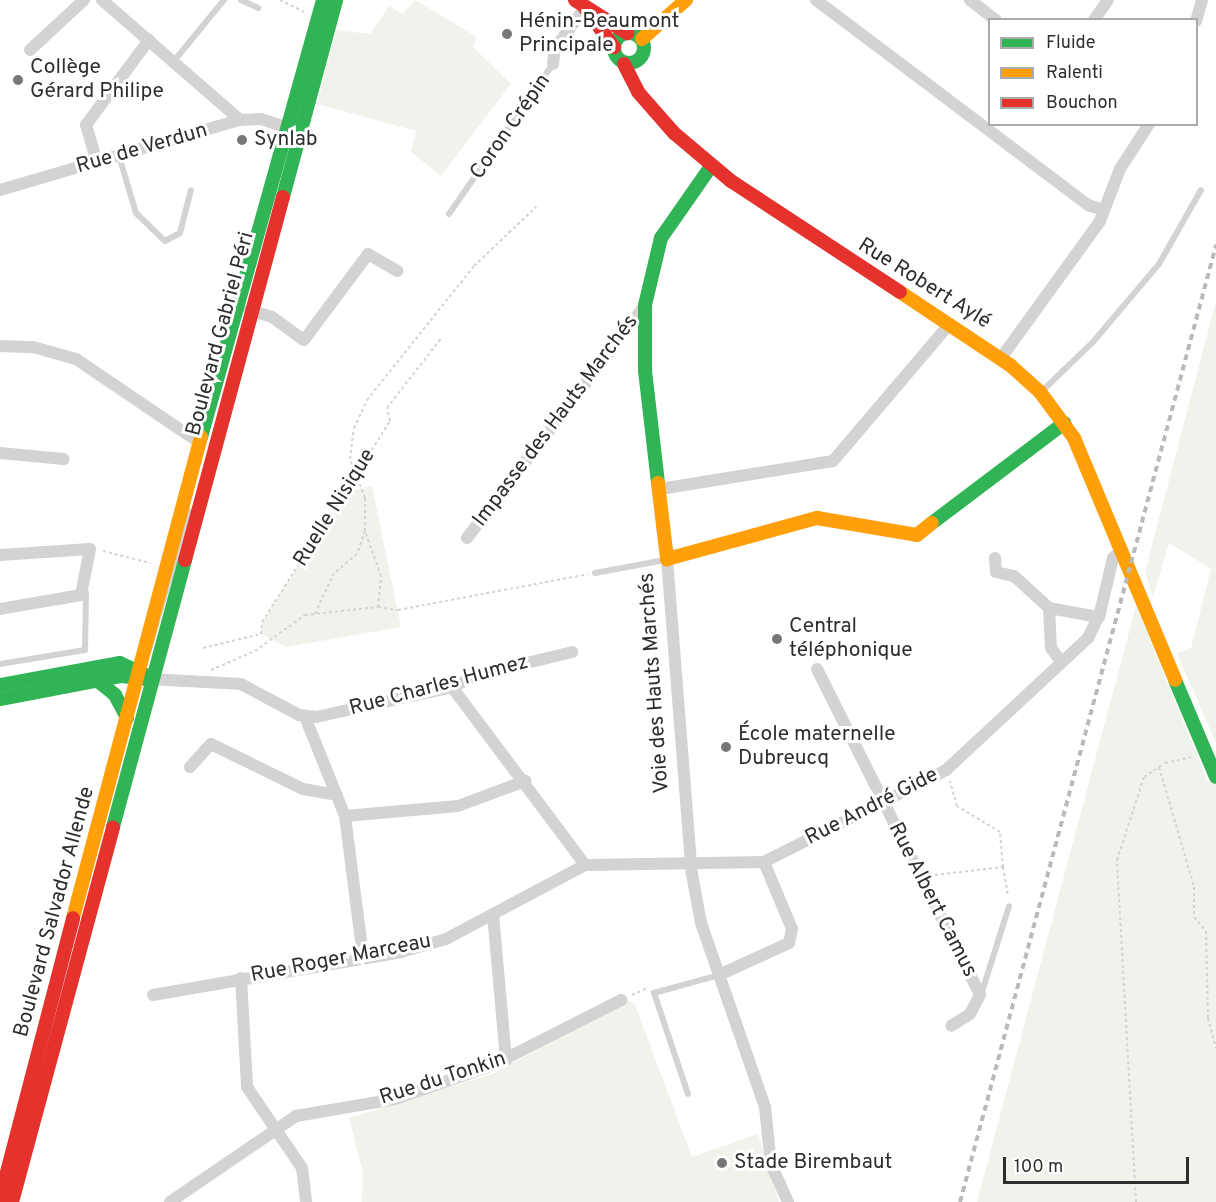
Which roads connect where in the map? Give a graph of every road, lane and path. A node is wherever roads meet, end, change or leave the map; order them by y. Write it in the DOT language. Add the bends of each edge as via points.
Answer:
graph roads {
  1 [pos="84,0"];
  2 [pos="102,0"];
  3 [pos="224,0"];
  4 [pos="241,0"];
  5 [pos="280,0"];
  6 [pos="686,0"];
  7 [pos="816,0"];
  8 [pos="970,0"];
  9 [pos="1108,0"];
  10 [pos="1202,0"];
  11 [pos="330,1"];
  12 [pos="580,4"];
  13 [pos="258,8"];
  14 [pos="318,18"];
  15 [pos="993,18"];
  16 [pos="1095,18"];
  17 [pos="1198,18"];
  18 [pos="627,33"];
  19 [pos="642,39"];
  20 [pos="149,40"];
  21 [pos="614,47"];
  22 [pos="30,50"];
  23 [pos="640,59"];
  24 [pos="174,61"];
  25 [pos="553,64"];
  26 [pos="624,64"];
  27 [pos="648,100"];
  28 [pos="240,120"];
  29 [pos="285,125"];
  30 [pos="1148,126"];
  31 [pos="298,133"];
  32 [pos="119,156"];
  33 [pos="97,163"];
  34 [pos="712,165"];
  35 [pos="0,190"];
  36 [pos="191,190"];
  37 [pos="1201,190"];
  38 [pos="536,207"];
  39 [pos="1103,210"];
  40 [pos="449,214"];
  41 [pos="397,271"];
  42 [pos="645,305"];
  43 [pos="249,310"];
  44 [pos="948,326"];
  45 [pos="442,337"];
  46 [pos="0,346"];
  47 [pos="1000,358"];
  48 [pos="1040,392"];
  49 [pos="1064,423"];
  50 [pos="200,443"];
  51 [pos="0,453"];
  52 [pos="210,454"];
  53 [pos="64,459"];
  54 [pos="354,476"];
  55 [pos="191,478"];
  56 [pos="660,489"];
  57 [pos="366,531"];
  58 [pos="467,538"];
  59 [pos="90,549"];
  60 [pos="1122,550"];
  61 [pos="0,555"];
  62 [pos="995,558"];
  63 [pos="667,559"];
  64 [pos="167,567"];
  65 [pos="595,573"];
  66 [pos="86,589"];
  67 [pos="378,607"];
  68 [pos="1049,608"];
  69 [pos="0,609"];
  70 [pos="315,614"];
  71 [pos="1099,617"];
  72 [pos="202,648"];
  73 [pos="572,652"];
  74 [pos="1061,662"];
  75 [pos="0,664"];
  76 [pos="817,669"];
  77 [pos="142,675"];
  78 [pos="98,681"];
  79 [pos="196,681"];
  80 [pos="0,685"];
  81 [pos="452,687"];
  82 [pos="0,699"];
  83 [pos="305,717"];
  84 [pos="127,718"];
  85 [pos="1206,753"];
  86 [pos="190,767"];
  87 [pos="1159,767"];
  88 [pos="946,770"];
  89 [pos="1216,777"];
  90 [pos="525,781"];
  91 [pos="336,795"];
  92 [pos="883,802"];
  93 [pos="345,816"];
  94 [pos="764,862"];
  95 [pos="585,865"];
  96 [pos="691,866"];
  97 [pos="1003,867"];
  98 [pos="920,878"];
  99 [pos="1009,906"];
  100 [pos="493,914"];
  101 [pos="363,957"];
  102 [pos="718,975"];
  103 [pos="242,978"];
  104 [pos="654,993"];
  105 [pos="153,995"];
  106 [pos="980,995"];
  107 [pos="621,1000"];
  108 [pos="951,1026"];
  109 [pos="1216,1048"];
  110 [pos="506,1060"];
  111 [pos="688,1094"];
  112 [pos="275,1130"];
  113 [pos="0,1199"];
  114 [pos="6,1202"];
  115 [pos="12,1202"];
  116 [pos="170,1202"];
  117 [pos="306,1202"];
  118 [pos="788,1202"];
  119 [pos="1136,1202"];
  1 -- 22 [label="street"];
  2 -- 20 [label="street"];
  3 -- 24 [label="lane"];
  4 -- 13 [label="lane"];
  5 -- 14 [label="path"];
  6 -- 19 [label="main road"];
  7 -- 39 [label="street" via="1088,206"];
  8 -- 15 [label="street"];
  9 -- 16 [label="street"];
  10 -- 17 [label="street"];
  11 -- 14 [label="main road, Boulevard Gabriel Péri"];
  11 -- 29 [label="lane" via="310,74"];
  11 -- 31 [label="main road, Boulevard Gabriel Péri"];
  12 -- 18 [label="main road"];
  12 -- 21 [label="main road"];
  12 -- 25 [label="street, Coron Crépin" via="555,48"];
  14 -- 29 [label="main road, Boulevard Gabriel Péri"];
  18 -- 19 [label="main road"];
  18 -- 21 [label="main road"];
  19 -- 23 [label="main road, Rue Robert Aylé"];
  20 -- 24 [label="street"];
  20 -- 33 [label="street" via="86,125"];
  21 -- 26 [label="main road, Rue Robert Aylé"];
  23 -- 26 [label="main road"];
  23 -- 27 [label="main road, Rue Robert Aylé"];
  24 -- 28 [label="street"];
  25 -- 40 [label="lane, Coron Crépin"];
  26 -- 27 [label="main road, Rue Robert Aylé"];
  27 -- 34 [label="main road, Rue Robert Aylé" via="674,133"];
  28 -- 29 [label="street, Rue de Verdun"];
  28 -- 32 [label="street, Rue de Verdun"];
  29 -- 31 [label="street"];
  29 -- 50 [label="main road, Boulevard Gabriel Péri"];
  30 -- 39 [label="street" via="1120,169"];
  31 -- 43 [label="main road, Boulevard Gabriel Péri"];
  31 -- 52 [label="lane" via="282,160 208,439"];
  32 -- 33 [label="street, Rue de Verdun"];
  32 -- 36 [label="lane" via="136,213 165,241 180,232"];
  33 -- 35 [label="street, Rue de Verdun"];
  34 -- 42 [label="main road, Voie des Hauts Marchés" via="661,238"];
  34 -- 44 [label="main road, Rue Robert Aylé"];
  37 -- 48 [label="lane" via="1159,264 1093,342"];
  38 -- 54 [label="path" via="474,266 368,400 354,428 350,459"];
  39 -- 47 [label="street"];
  41 -- 43 [label="street" via="368,254 304,340 272,317"];
  42 -- 56 [label="main road, Voie des Hauts Marchés" via="645,371"];
  42 -- 58 [label="street, Impasse des Hauts Marchés"];
  43 -- 52 [label="main road, Boulevard Gabriel Péri"];
  44 -- 47 [label="main road, Rue Robert Aylé"];
  44 -- 56 [label="street" via="833,461"];
  45 -- 54 [label="path, Ruelle Nisique" via="387,408 390,421"];
  46 -- 50 [label="street" via="33,347 76,358"];
  47 -- 48 [label="main road, Rue Robert Aylé"];
  48 -- 49 [label="main road, Rue Robert Aylé"];
  49 -- 60 [label="main road, Rue Robert Aylé"];
  49 -- 63 [label="main road" via="917,535 817,518"];
  50 -- 55 [label="main road, Boulevard Gabriel Péri"];
  51 -- 53 [label="street"];
  52 -- 77 [label="main road, Boulevard Gabriel Péri"];
  54 -- 57 [label="path" via="364,498"];
  54 -- 72 [label="path, Ruelle Nisique" via="262,622 261,634"];
  55 -- 64 [label="main road, Boulevard Gabriel Péri"];
  55 -- 77 [label="lane" via="193,496"];
  56 -- 63 [label="main road, Voie des Hauts Marchés"];
  57 -- 67 [label="path" via="381,576"];
  57 -- 70 [label="path" via="357,554 334,573"];
  59 -- 61 [label="street"];
  59 -- 64 [label="path"];
  59 -- 66 [label="street"];
  60 -- 71 [label="street, Rue André Gide" via="1113,558"];
  60 -- 85 [label="main road, Rue Robert Aylé"];
  62 -- 68 [label="street" via="996,572 1014,576"];
  63 -- 65 [label="lane"];
  63 -- 96 [label="street, Voie des Hauts Marchés"];
  64 -- 77 [label="main road, Boulevard Gabriel Péri"];
  65 -- 67 [label="path" via="398,610"];
  66 -- 69 [label="street" via="76,597"];
  66 -- 75 [label="lane" via="85,650"];
  67 -- 70 [label="path"];
  68 -- 71 [label="street"];
  68 -- 74 [label="street" via="1051,648"];
  70 -- 79 [label="path"];
  71 -- 74 [label="street, Rue André Gide" via="1088,638"];
  73 -- 81 [label="street, Rue Charles Humez"];
  74 -- 88 [label="street, Rue André Gide"];
  76 -- 92 [label="street, Rue Albert Camus"];
  77 -- 78 [label="main road"];
  77 -- 79 [label="street"];
  77 -- 80 [label="main road" via="120,663"];
  77 -- 84 [label="main road, Boulevard Salvador Allende"];
  77 -- 114 [label="lane" via="130,738"];
  77 -- 115 [label="main road, Boulevard Salvador Allende" via="140,736"];
  78 -- 82 [label="main road"];
  78 -- 84 [label="main road" via="115,695"];
  79 -- 83 [label="street" via="259,689"];
  81 -- 83 [label="street, Rue Charles Humez"];
  81 -- 90 [label="street"];
  83 -- 91 [label="street"];
  84 -- 113 [label="main road, Boulevard Salvador Allende"];
  85 -- 87 [label="path"];
  85 -- 89 [label="main road, Rue Robert Aylé"];
  86 -- 91 [label="street" via="211,744 303,789"];
  87 -- 109 [label="path" via="1194,887 1194,917 1206,931 1208,1018"];
  87 -- 119 [label="path" via="1144,777 1117,860"];
  88 -- 92 [label="street, Rue André Gide"];
  88 -- 97 [label="path" via="957,806 1000,832"];
  90 -- 93 [label="street" via="458,806"];
  90 -- 95 [label="street"];
  91 -- 93 [label="street"];
  92 -- 94 [label="street, Rue André Gide"];
  92 -- 98 [label="street, Rue Albert Camus"];
  93 -- 101 [label="street"];
  94 -- 96 [label="street, Rue André Gide"];
  94 -- 102 [label="street" via="792,929 789,943"];
  95 -- 96 [label="street, Rue André Gide"];
  95 -- 100 [label="street, Rue Roger Marceau"];
  96 -- 102 [label="street, Voie des Hauts Marchés" via="701,923"];
  97 -- 98 [label="path"];
  97 -- 99 [label="path"];
  98 -- 106 [label="street, Rue Albert Camus"];
  99 -- 106 [label="lane"];
  100 -- 101 [label="street, Rue Roger Marceau" via="446,939"];
  100 -- 110 [label="street"];
  101 -- 103 [label="street, Rue Roger Marceau"];
  102 -- 104 [label="lane"];
  102 -- 118 [label="street, Voie des Hauts Marchés" via="765,1107 771,1164"];
  103 -- 105 [label="street, Rue Roger Marceau"];
  103 -- 112 [label="street" via="247,1088"];
  104 -- 107 [label="path" via="644,987"];
  104 -- 111 [label="lane"];
  106 -- 108 [label="street, Rue Albert Camus" via="970,1014"];
  107 -- 110 [label="street, Rue du Tonkin"];
  110 -- 112 [label="street, Rue du Tonkin" via="395,1099 307,1112"];
  112 -- 116 [label="street, Rue du Tonkin"];
  112 -- 117 [label="street" via="302,1168"];
}
